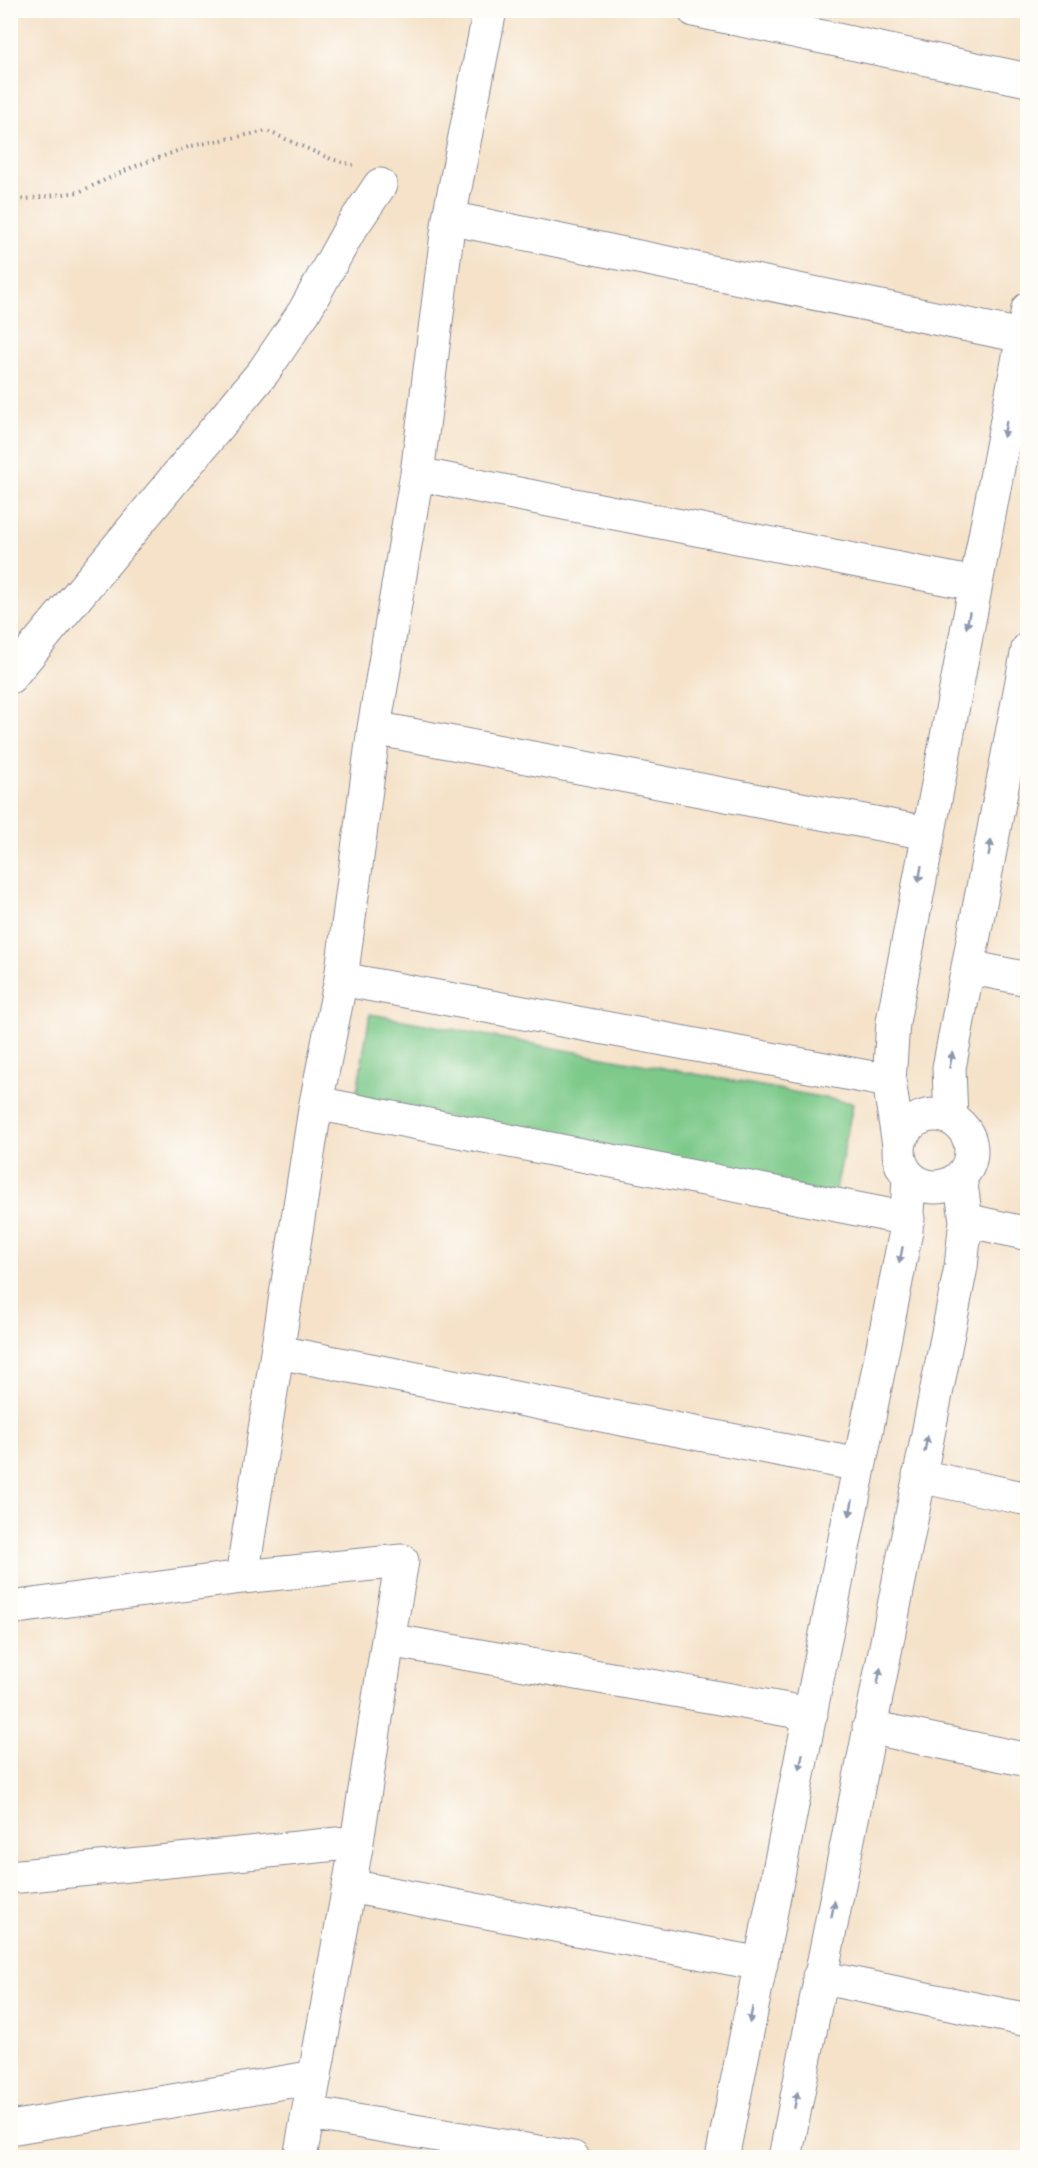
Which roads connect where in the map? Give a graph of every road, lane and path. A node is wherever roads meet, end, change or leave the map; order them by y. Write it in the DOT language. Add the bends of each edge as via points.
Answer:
graph roads {
  1 [pos="490,10"];
  2 [pos="694,10"];
  3 [pos="1028,80"];
  4 [pos="380,185"];
  5 [pos="10,201"];
  6 [pos="449,218"];
  7 [pos="1025,323"];
  8 [pos="417,474"];
  9 [pos="975,584"];
  10 [pos="1028,649"];
  11 [pos="10,677"];
  12 [pos="1021,716"];
  13 [pos="374,728"];
  14 [pos="927,833"];
  15 [pos="968,967"];
  16 [pos="341,979"];
  17 [pos="1028,979"];
  18 [pos="889,1081"];
  19 [pos="316,1103"];
  20 [pos="951,1119"];
  21 [pos="899,1145"];
  22 [pos="909,1177"];
  23 [pos="960,1177"];
  24 [pos="908,1219"];
  25 [pos="966,1220"];
  26 [pos="1028,1233"];
  27 [pos="278,1352"];
  28 [pos="859,1465"];
  29 [pos="920,1476"];
  30 [pos="1028,1499"];
  31 [pos="242,1576"];
  32 [pos="10,1608"];
  33 [pos="388,1640"];
  34 [pos="811,1714"];
  35 [pos="869,1727"];
  36 [pos="1028,1760"];
  37 [pos="357,1842"];
  38 [pos="10,1877"];
  39 [pos="349,1886"];
  40 [pos="761,1965"];
  41 [pos="819,1977"];
  42 [pos="1028,2020"];
  43 [pos="315,2077"];
  44 [pos="309,2113"];
  45 [pos="10,2128"];
  46 [pos="300,2157"];
  47 [pos="573,2157"];
  48 [pos="722,2157"];
  49 [pos="785,2157"];
  1 -- 6 [label="street"];
  2 -- 3 [label="street"];
  4 -- 5 [label="path" via="356,166 267,131 191,146 79,192"];
  4 -- 11 [label="street" via="264,371"];
  6 -- 7 [label="street"];
  6 -- 8 [label="street"];
  7 -- 9 [label="street, one-way"];
  8 -- 9 [label="street"];
  8 -- 13 [label="street"];
  9 -- 14 [label="street, one-way"];
  10 -- 12 [label="street"];
  15 -- 12 [label="street, one-way"];
  13 -- 14 [label="street"];
  13 -- 16 [label="street"];
  14 -- 18 [label="street, one-way" via="891,1032"];
  15 -- 17 [label="street"];
  20 -- 15 [label="street, one-way" via="949,1068"];
  16 -- 18 [label="street"];
  16 -- 19 [label="street"];
  18 -- 21 [label="street"];
  19 -- 24 [label="street"];
  19 -- 27 [label="street"];
  20 -- 21 [label="street" via="940,1115 918,1118 903,1134"];
  20 -- 23 [label="street" via="961,1125 971,1146"];
  21 -- 22 [label="street" via="902,1167"];
  22 -- 23 [label="street" via="928,1187 951,1184"];
  22 -- 24 [label="street"];
  23 -- 25 [label="street"];
  24 -- 28 [label="street, one-way"];
  25 -- 26 [label="street"];
  29 -- 25 [label="street, one-way" via="961,1267"];
  27 -- 28 [label="street"];
  27 -- 31 [label="street"];
  28 -- 34 [label="street, one-way"];
  29 -- 30 [label="street"];
  35 -- 29 [label="street, one-way"];
  31 -- 32 [label="street"];
  31 -- 33 [label="street" via="402,1561"];
  33 -- 34 [label="street"];
  33 -- 37 [label="street"];
  34 -- 40 [label="street, one-way"];
  35 -- 36 [label="street"];
  41 -- 35 [label="street, one-way"];
  37 -- 38 [label="street"];
  37 -- 39 [label="street"];
  39 -- 40 [label="street"];
  39 -- 43 [label="street"];
  40 -- 48 [label="street, one-way"];
  41 -- 42 [label="street"];
  49 -- 41 [label="street, one-way"];
  43 -- 44 [label="street"];
  43 -- 45 [label="street"];
  44 -- 46 [label="street"];
  44 -- 47 [label="street"];
}
